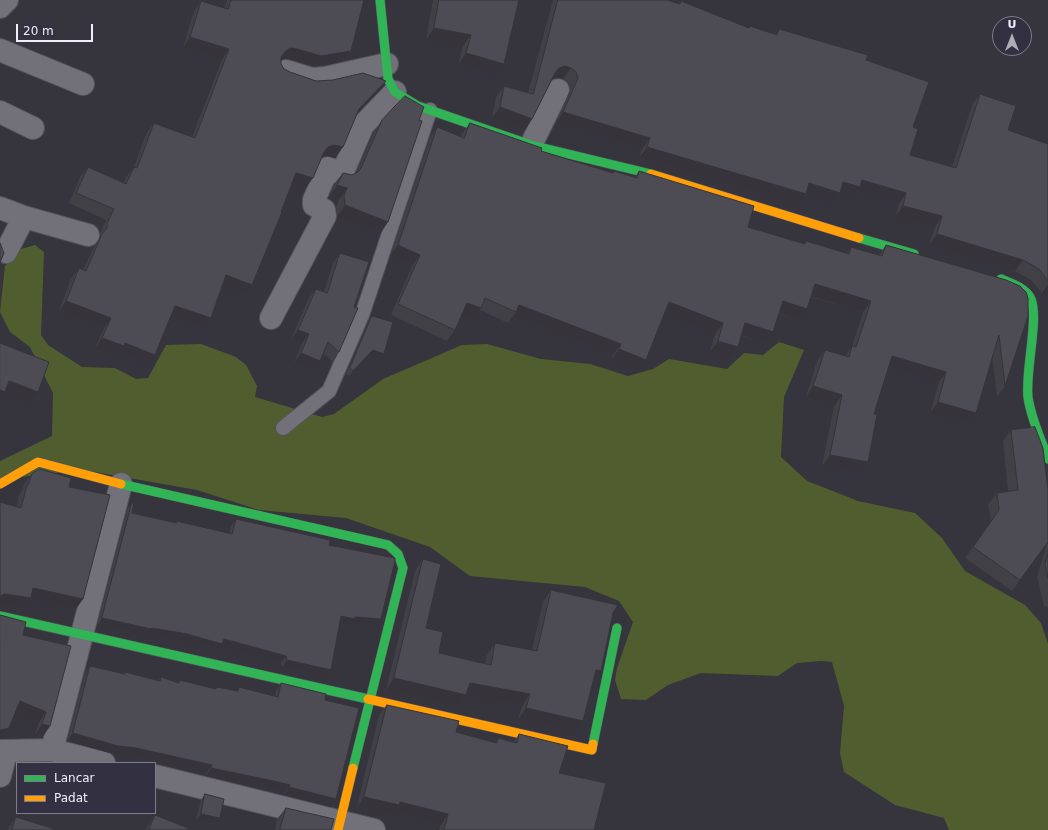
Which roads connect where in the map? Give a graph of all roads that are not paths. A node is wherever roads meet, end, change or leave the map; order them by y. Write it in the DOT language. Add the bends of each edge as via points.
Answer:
graph roads {
  1 [pos="7,0"];
  2 [pos="380,0"];
  3 [pos="0,7"];
  4 [pos="0,50"];
  5 [pos="387,64"];
  6 [pos="286,71"];
  7 [pos="83,84"];
  8 [pos="558,90"];
  9 [pos="395,92"];
  10 [pos="430,110"];
  11 [pos="0,112"];
  12 [pos="33,128"];
  13 [pos="531,144"];
  14 [pos="0,208"];
  15 [pos="24,217"];
  16 [pos="88,235"];
  17 [pos="6,252"];
  18 [pos="925,257"];
  19 [pos="994,277"];
  20 [pos="271,318"];
  21 [pos="283,428"];
  22 [pos="1048,459"];
  23 [pos="0,484"];
  24 [pos="121,484"];
  25 [pos="0,616"];
  26 [pos="616,628"];
  27 [pos="81,634"];
  28 [pos="369,700"];
  29 [pos="52,750"];
  30 [pos="3,751"];
  31 [pos="100,762"];
  32 [pos="0,776"];
  33 [pos="156,776"];
  34 [pos="339,825"];
  35 [pos="374,830"];
  1 -- 3 [label="street"];
  2 -- 5 [label="street"];
  4 -- 7 [label="street"];
  5 -- 6 [label="street" via="312,79"];
  5 -- 9 [label="street" via="388,79"];
  8 -- 13 [label="street"];
  9 -- 10 [label="street"];
  9 -- 20 [label="street" via="363,125 342,174 328,168 314,200 314,206 324,210 325,216"];
  10 -- 13 [label="street"];
  10 -- 21 [label="lane" via="362,315 329,391"];
  11 -- 12 [label="street"];
  13 -- 18 [label="street" via="649,173"];
  14 -- 15 [label="street"];
  15 -- 16 [label="street"];
  15 -- 17 [label="street"];
  19 -- 22 [label="street" via="1017,285 1032,300 1027,370 1028,398"];
  23 -- 24 [label="street" via="38,462"];
  24 -- 27 [label="street"];
  24 -- 28 [label="street" via="388,545 398,551 403,568"];
  25 -- 27 [label="street"];
  26 -- 28 [label="street" via="592,750"];
  27 -- 28 [label="street"];
  27 -- 29 [label="street"];
  28 -- 34 [label="street"];
  29 -- 30 [label="street"];
  29 -- 31 [label="street"];
  30 -- 32 [label="street"];
  33 -- 34 [label="street"];
  34 -- 35 [label="street"];
}
